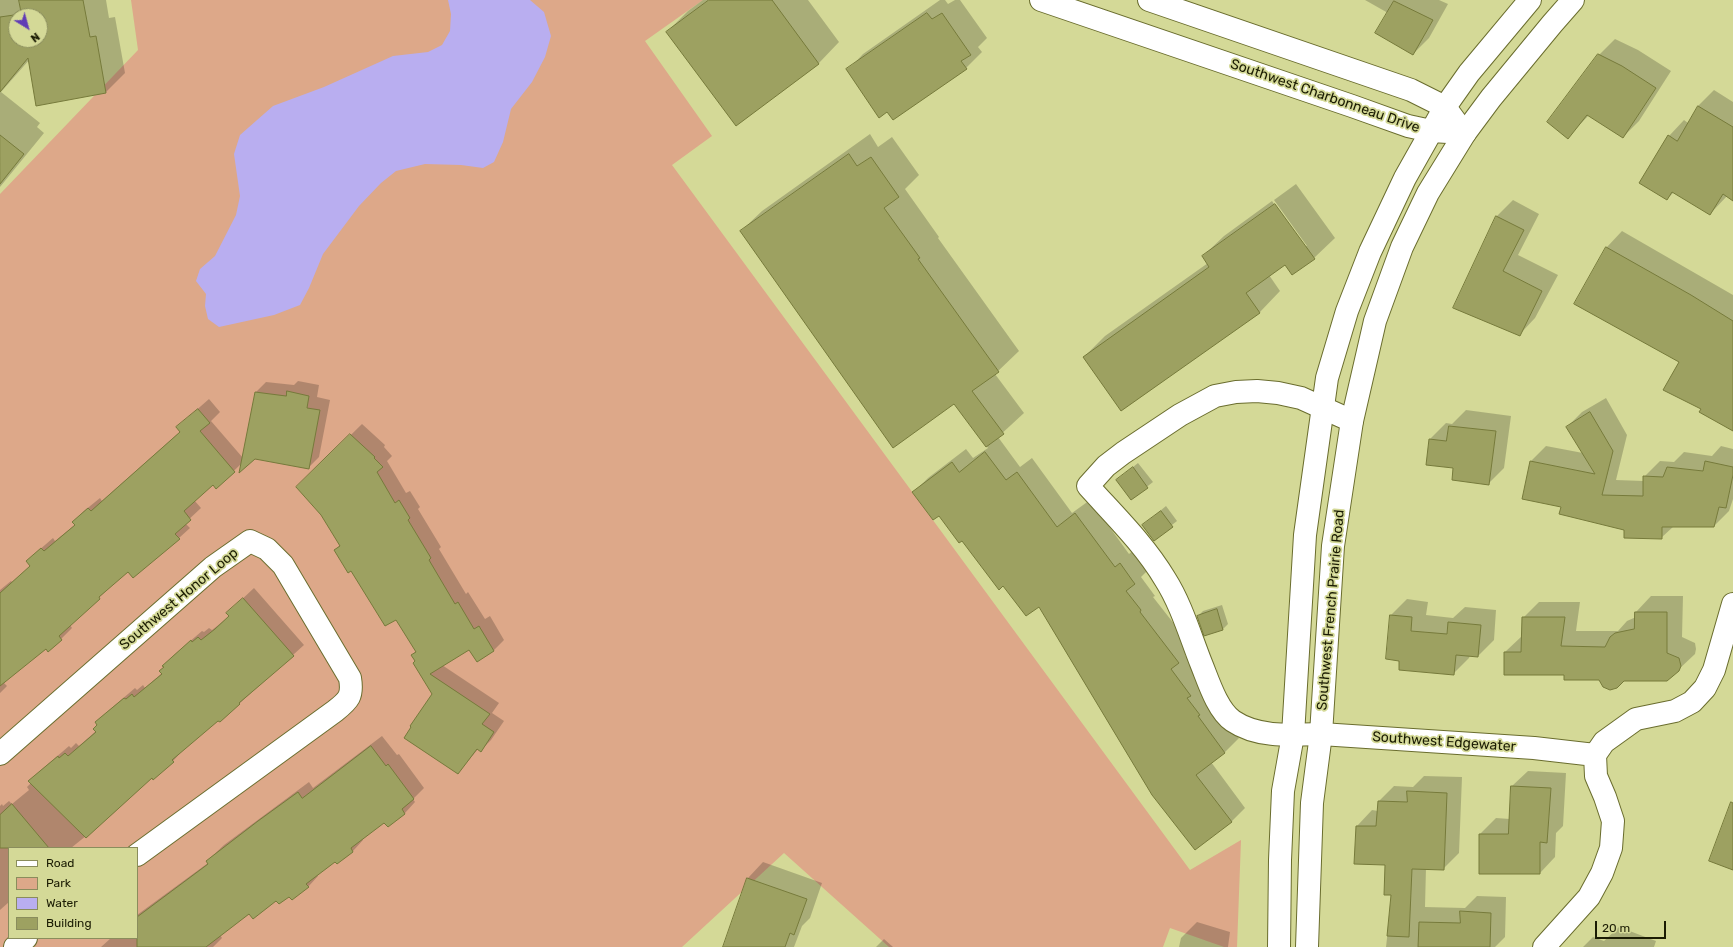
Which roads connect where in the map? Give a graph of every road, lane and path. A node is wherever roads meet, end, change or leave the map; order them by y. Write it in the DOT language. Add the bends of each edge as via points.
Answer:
graph roads {
  1 [pos="1041,0"];
  2 [pos="1149,0"];
  3 [pos="1530,0"];
  4 [pos="1573,0"];
  5 [pos="1445,107"];
  6 [pos="1430,131"];
  7 [pos="1464,133"];
  8 [pos="1322,407"];
  9 [pos="1352,421"];
  10 [pos="1733,604"];
  11 [pos="1321,734"];
  12 [pos="1293,735"];
  13 [pos="0,754"];
  14 [pos="1595,755"];
  15 [pos="138,854"];
  16 [pos="25,939"];
  17 [pos="15,947"];
  18 [pos="1279,947"];
  19 [pos="1307,947"];
  20 [pos="1544,947"];
  1 -- 6 [label="street, Southwest Charbonneau Drive" via="1408,126"];
  2 -- 5 [label="street" via="1411,90"];
  3 -- 5 [label="street, Southwest French Prairie Road" via="1469,73"];
  4 -- 7 [label="street, Southwest French Prairie Road"];
  5 -- 6 [label="street, Southwest French Prairie Road"];
  5 -- 7 [label="street"];
  6 -- 7 [label="street, Southwest Charbonneau Drive"];
  6 -- 8 [label="street, Southwest French Prairie Road" via="1404,178 1370,252 1347,311 1327,378"];
  7 -- 9 [label="street, Southwest French Prairie Road" via="1428,192 1402,247 1375,321"];
  8 -- 9 [label="street"];
  8 -- 12 [label="street, Southwest French Prairie Road" via="1305,535"];
  8 -- 12 [label="street, Southwest Edgewater" via="1301,398 1278,393 1257,391 1215,396 1180,414 1124,453 1106,466 1088,486 1133,535 1166,580 1216,699 1231,720 1252,731"];
  9 -- 11 [label="street, Southwest French Prairie Road" via="1333,546"];
  10 -- 14 [label="street" via="1714,670 1705,688 1692,702 1675,711 1636,720 1604,742"];
  11 -- 12 [label="street, Southwest Edgewater"];
  11 -- 14 [label="street, Southwest Edgewater" via="1534,748"];
  11 -- 19 [label="street, Southwest French Prairie Road" via="1312,803"];
  12 -- 18 [label="street, Southwest French Prairie Road" via="1284,791"];
  13 -- 15 [label="street, Southwest Honor Loop" via="213,567 250,541 267,549 283,565 350,678 352,690 347,702"];
  14 -- 20 [label="street" via="1596,776 1614,821 1611,848 1602,874 1589,897"];
  16 -- 17 [label="street"];
}
